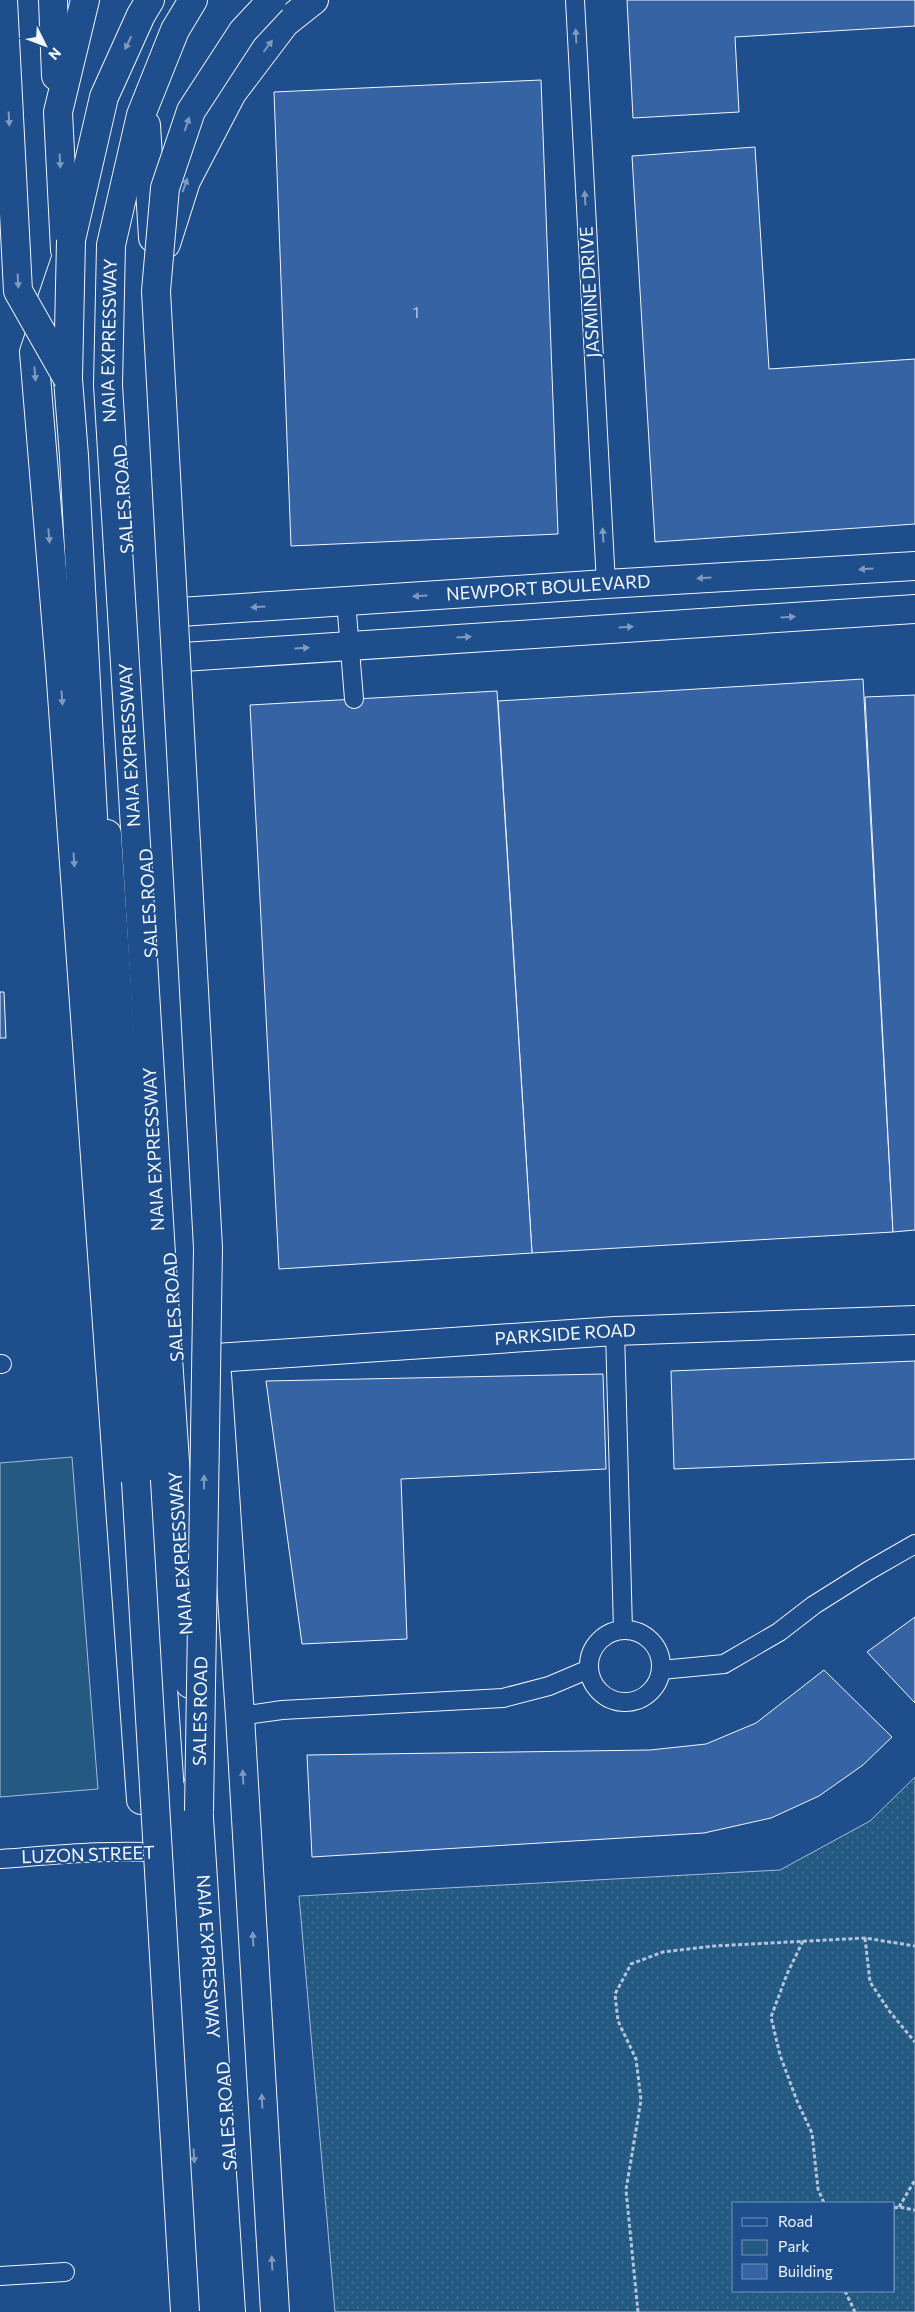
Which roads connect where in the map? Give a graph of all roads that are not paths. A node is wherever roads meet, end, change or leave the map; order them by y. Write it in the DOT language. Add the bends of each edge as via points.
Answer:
graph roads {
  1 [pos="3,0"];
  2 [pos="53,0"];
  3 [pos="85,0"];
  4 [pos="150,0"];
  5 [pos="193,0"];
  6 [pos="205,0"];
  7 [pos="272,0"];
  8 [pos="314,0"];
  9 [pos="574,0"];
  10 [pos="58,112"];
  11 [pos="146,125"];
  12 [pos="65,261"];
  13 [pos="162,318"];
  14 [pos="68,379"];
  15 [pos="915,566"];
  16 [pos="606,584"];
  17 [pos="346,601"];
  18 [pos="915,609"];
  19 [pos="180,612"];
  20 [pos="348,645"];
  21 [pos="183,657"];
  22 [pos="354,699"];
  23 [pos="915,1320"];
  24 [pos="615,1330"];
  25 [pos="216,1358"];
  26 [pos="915,1544"];
  27 [pos="623,1630"];
  28 [pos="589,1669"];
  29 [pos="661,1670"];
  30 [pos="240,1716"];
  31 [pos="199,1810"];
  32 [pos="145,1851"];
  33 [pos="175,1853"];
  34 [pos="0,1859"];
  35 [pos="65,2272"];
  36 [pos="0,2276"];
  37 [pos="173,2312"];
  38 [pos="185,2312"];
  39 [pos="204,2312"];
  40 [pos="231,2312"];
  41 [pos="240,2312"];
  42 [pos="275,2312"];
  1 -- 14 [label="main road, one-way, bridge" via="18,291"];
  2 -- 10 [label="main road"];
  3 -- 10 [label="main road, SALES ROAD"];
  4 -- 14 [label="main road, one-way, bridge" via="104,97 71,240"];
  5 -- 31 [label="main road, NAIA EXPRESSWAY, bridge" via="175,30 141,115 111,245 108,385"];
  6 -- 11 [label="main road, SALES ROAD" via="175,51"];
  31 -- 7 [label="main road, one-way, bridge" via="208,1248 156,291 165,188 191,111 243,31"];
  13 -- 8 [label="main road, one-way" via="164,251 186,181 232,93 285,23"];
  16 -- 9 [label="lane, JASMINE DRIVE, one-way"];
  10 -- 12 [label="main road, SALES ROAD, one-way"];
  11 -- 13 [label="main road, SALES ROAD" via="152,233"];
  11 -- 41 [label="main road, SALES ROAD" via="121,249 117,386"];
  12 -- 32 [label="main road, SALES ROAD, one-way" via="34,352 61,677"];
  12 -- 33 [label="main road, SALES ROAD" via="98,690"];
  13 -- 19 [label="main road, SALES ROAD"];
  14 -- 38 [label="main road, bridge" via="103,1006 155,1793"];
  15 -- 16 [label="main road, NEWPORT BOULEVARD, one-way"];
  16 -- 17 [label="main road, NEWPORT BOULEVARD, one-way"];
  17 -- 19 [label="main road, NEWPORT BOULEVARD, one-way"];
  17 -- 20 [label="lane"];
  20 -- 18 [label="main road, one-way"];
  19 -- 21 [label="main road, SALES ROAD"];
  21 -- 20 [label="main road, one-way"];
  20 -- 22 [label="lane"];
  21 -- 25 [label="main road, SALES ROAD"];
  23 -- 24 [label="main road, PARKSIDE ROAD"];
  24 -- 25 [label="main road, PARKSIDE ROAD"];
  24 -- 27 [label="lane"];
  25 -- 30 [label="main road, SALES ROAD"];
  26 -- 29 [label="lane" via="724,1664"];
  27 -- 28 [label="lane" via="601,1638 590,1658"];
  27 -- 29 [label="lane" via="636,1631 656,1646"];
  28 -- 29 [label="lane" via="597,1690 616,1701 628,1702 639,1700 649,1692 657,1683"];
  28 -- 30 [label="lane" via="549,1686 503,1698 282,1710"];
  42 -- 30 [label="main road, SALES ROAD, one-way"];
  31 -- 40 [label="main road, NAIA EXPRESSWAY"];
  32 -- 33 [label="lane, LUZON STREET"];
  32 -- 34 [label="lane, LUZON STREET"];
  32 -- 37 [label="main road, SALES ROAD"];
  33 -- 39 [label="main road, SALES ROAD, one-way"];
  35 -- 36 [label="lane"];
}
